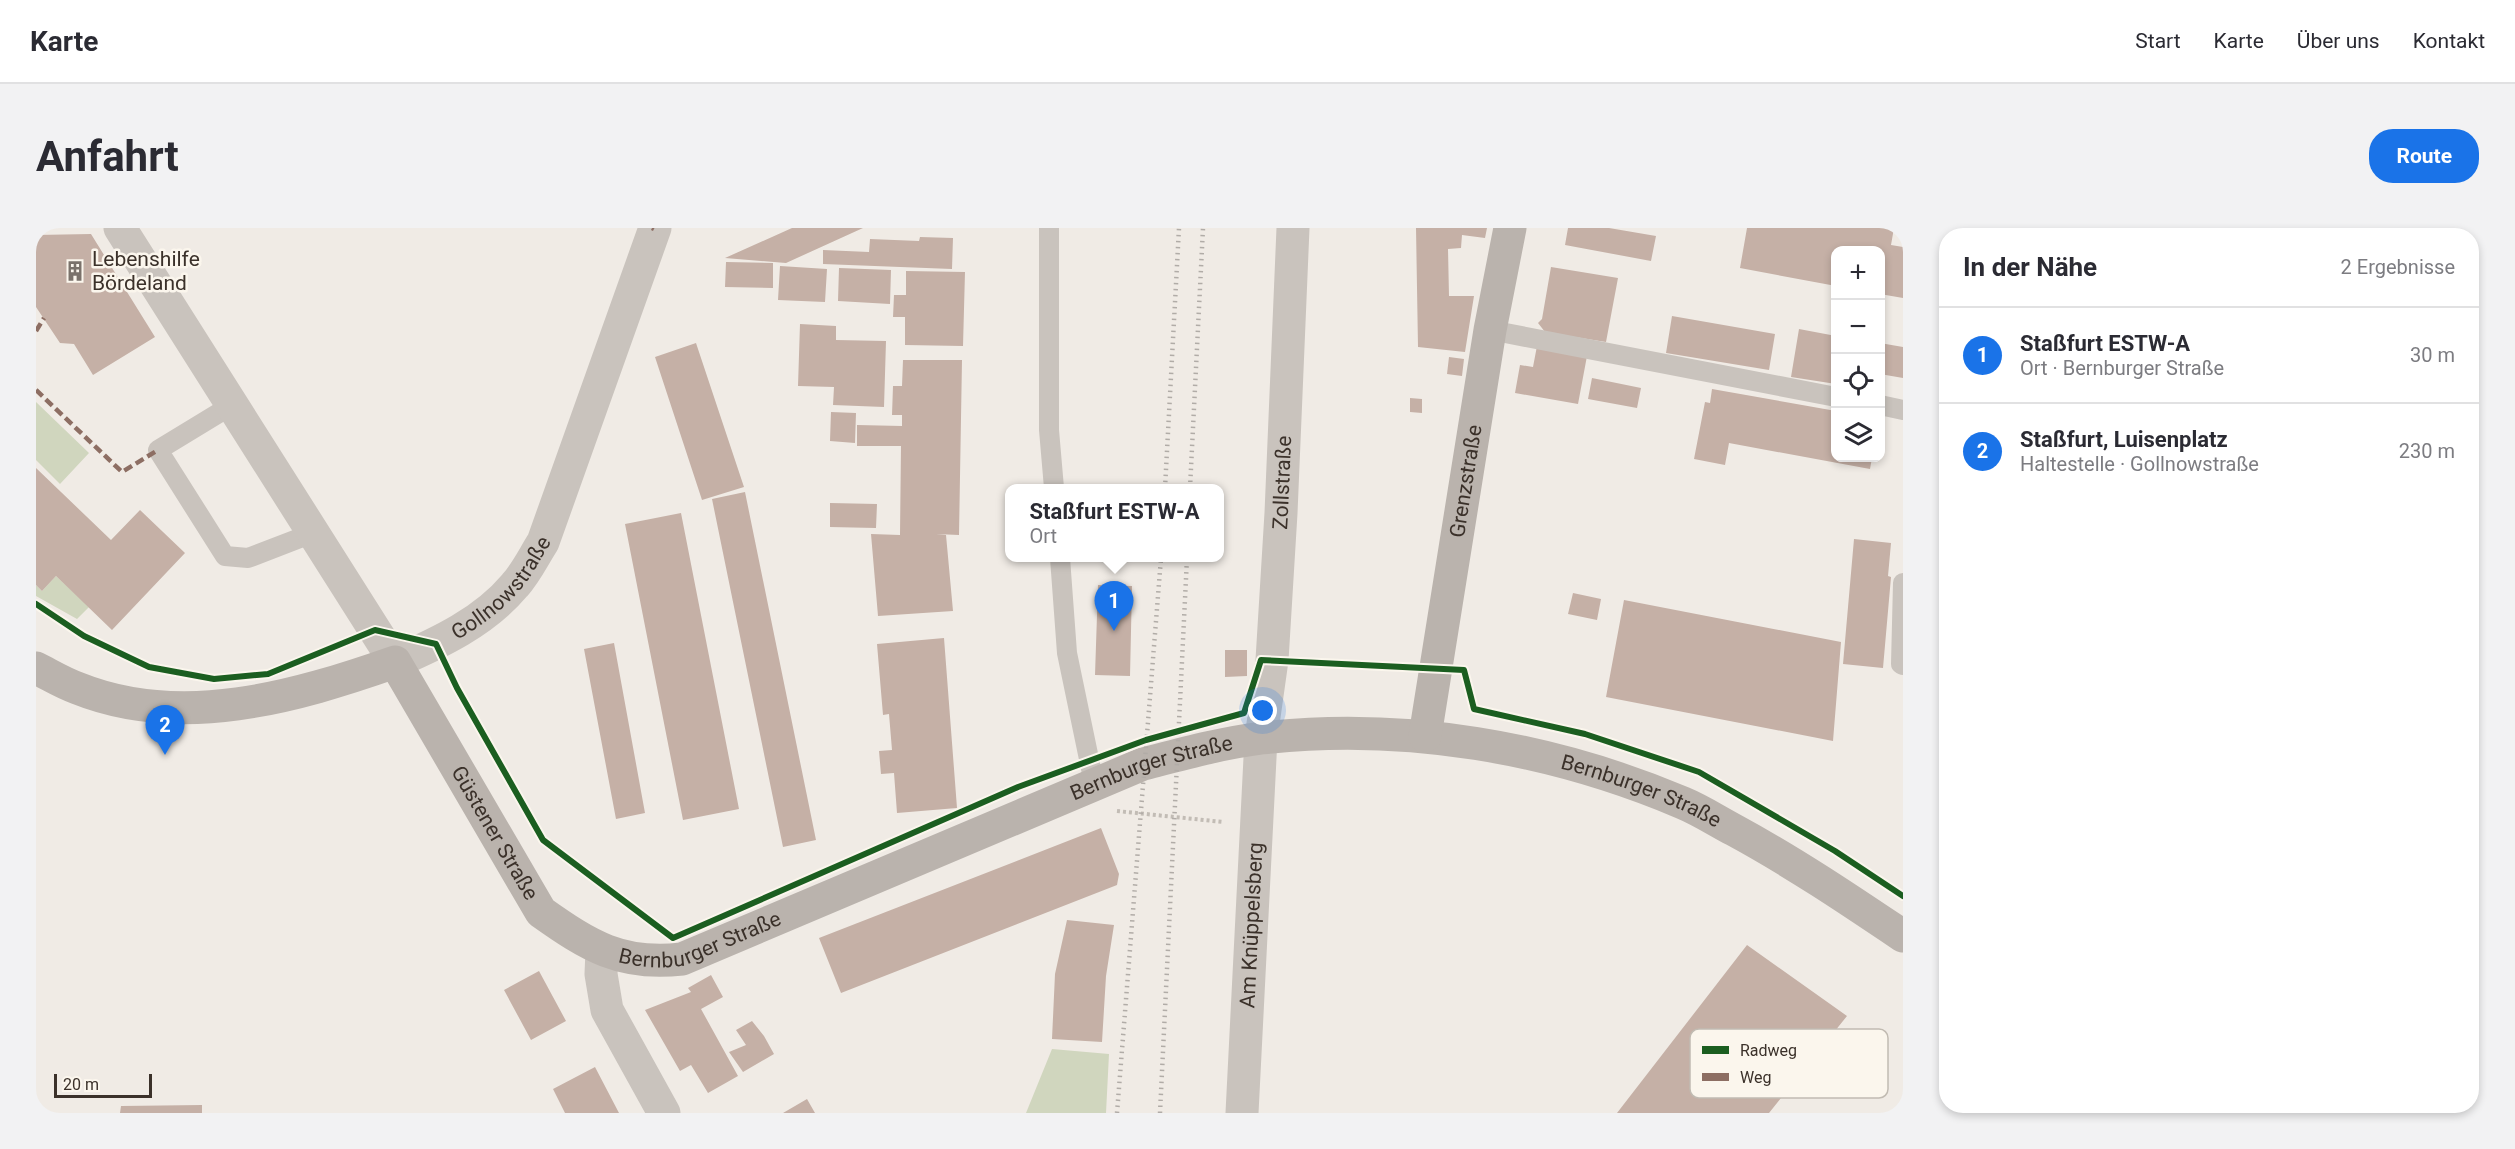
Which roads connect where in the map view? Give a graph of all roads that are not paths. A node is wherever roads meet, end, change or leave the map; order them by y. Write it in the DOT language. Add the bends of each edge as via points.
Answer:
graph roads {
  1 [pos="120,228"];
  2 [pos="654,228"];
  3 [pos="1049,228"];
  4 [pos="1293,228"];
  5 [pos="1510,228"];
  6 [pos="1490,330"];
  7 [pos="1831,396"];
  8 [pos="232,405"];
  9 [pos="1885,406"];
  10 [pos="1903,410"];
  11 [pos="1054,484"];
  12 [pos="313,533"];
  13 [pos="1060,562"];
  14 [pos="1903,583"];
  15 [pos="395,662"];
  16 [pos="1903,665"];
  17 [pos="36,668"];
  18 [pos="1425,736"];
  19 [pos="1261,738"];
  20 [pos="1094,783"];
  21 [pos="1903,936"];
  22 [pos="602,951"];
  23 [pos="663,1113"];
  24 [pos="1242,1113"];
  1 -- 8 [label="street"];
  2 -- 15 [label="street, Gollnowstraße" via="543,542 516,585 481,617 436,644"];
  3 -- 11 [label="lane" via="1049,430"];
  4 -- 19 [label="street, Zollstraße" via="1280,536 1272,660"];
  5 -- 6 [label="main road, Grenzstraße"];
  6 -- 7 [label="lane"];
  6 -- 18 [label="main road, Grenzstraße"];
  8 -- 12 [label="street"];
  8 -- 12 [label="lane" via="158,450 225,556 248,558"];
  9 -- 10 [label="lane"];
  12 -- 15 [label="street"];
  13 -- 20 [label="lane" via="1067,652"];
  14 -- 16 [label="lane"];
  15 -- 17 [label="main road, Gollnowstraße" via="320,688 258,701 175,707 78,689"];
  15 -- 22 [label="main road, Güstener Straße" via="541,912"];
  18 -- 19 [label="main road, Bernburger Straße" via="1349,732"];
  18 -- 21 [label="main road, Bernburger Straße" via="1517,751 1599,772 1684,803 1791,861"];
  19 -- 20 [label="main road, Bernburger Straße" via="1143,764"];
  19 -- 24 [label="street, Am Knüppelsberg"];
  20 -- 22 [label="main road, Bernburger Straße" via="682,959 631,960"];
  22 -- 23 [label="street" via="607,1010"];
}
